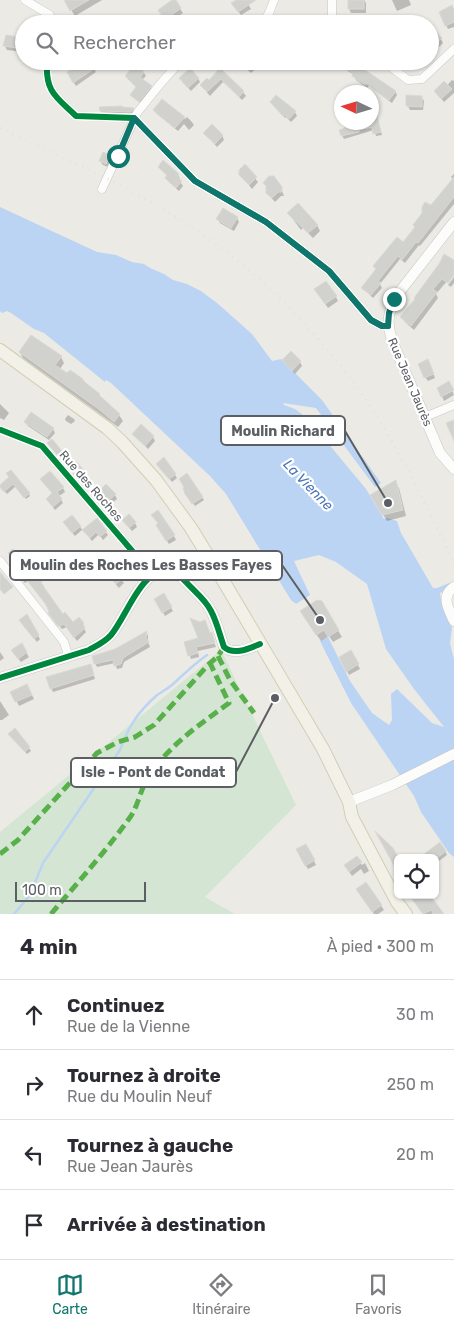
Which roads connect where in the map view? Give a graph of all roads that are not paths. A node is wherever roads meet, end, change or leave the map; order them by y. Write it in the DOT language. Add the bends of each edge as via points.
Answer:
graph roads {
  1 [pos="25,0"];
  2 [pos="274,0"];
  3 [pos="332,0"];
  4 [pos="48,15"];
  5 [pos="268,15"];
  6 [pos="332,15"];
  7 [pos="454,49"];
  8 [pos="439,63"];
  9 [pos="46,70"];
  10 [pos="173,70"];
  11 [pos="394,70"];
  12 [pos="432,70"];
  13 [pos="134,118"];
  14 [pos="102,189"];
  15 [pos="454,222"];
  16 [pos="388,326"];
  17 [pos="0,350"];
  18 [pos="454,404"];
  19 [pos="425,417"];
  20 [pos="1,430"];
  21 [pos="453,468"];
  22 [pos="0,562"];
  23 [pos="152,574"];
  24 [pos="454,587"];
  25 [pos="454,621"];
  26 [pos="260,644"];
  27 [pos="68,655"];
  28 [pos="0,678"];
  29 [pos="454,754"];
  30 [pos="349,802"];
  31 [pos="394,883"];
  32 [pos="401,899"];
  33 [pos="407,914"];
  1 -- 4 [label="street"];
  2 -- 5 [label="street"];
  3 -- 6 [label="street"];
  7 -- 8 [label="street"];
  9 -- 13 [label="street" via="51,92 76,116"];
  10 -- 13 [label="street"];
  11 -- 12 [label="street" via="408,80 422,79"];
  13 -- 14 [label="street"];
  13 -- 16 [label="street" via="195,181 266,222 329,271 371,320"];
  15 -- 16 [label="street, Rue Jean Jaurès" via="394,299"];
  16 -- 19 [label="street, Rue Jean Jaurès"];
  17 -- 26 [label="main road" via="107,428 150,474 190,528"];
  18 -- 19 [label="street"];
  19 -- 21 [label="street, Rue Jean Jaurès" via="440,453"];
  20 -- 23 [label="street, Rue des Roches" via="42,446"];
  22 -- 27 [label="street" via="64,642"];
  23 -- 26 [label="street" via="167,571 181,577 211,611 227,650 234,652"];
  23 -- 27 [label="street" via="138,590 110,637 89,650"];
  24 -- 25 [label="street" via="446,596 445,603"];
  26 -- 30 [label="main road" via="323,749"];
  27 -- 28 [label="street"];
  29 -- 30 [label="street"];
  30 -- 31 [label="main road" via="357,810"];
  30 -- 33 [label="main road" via="352,817 397,902"];
  32 -- 33 [label="main road"];
}
